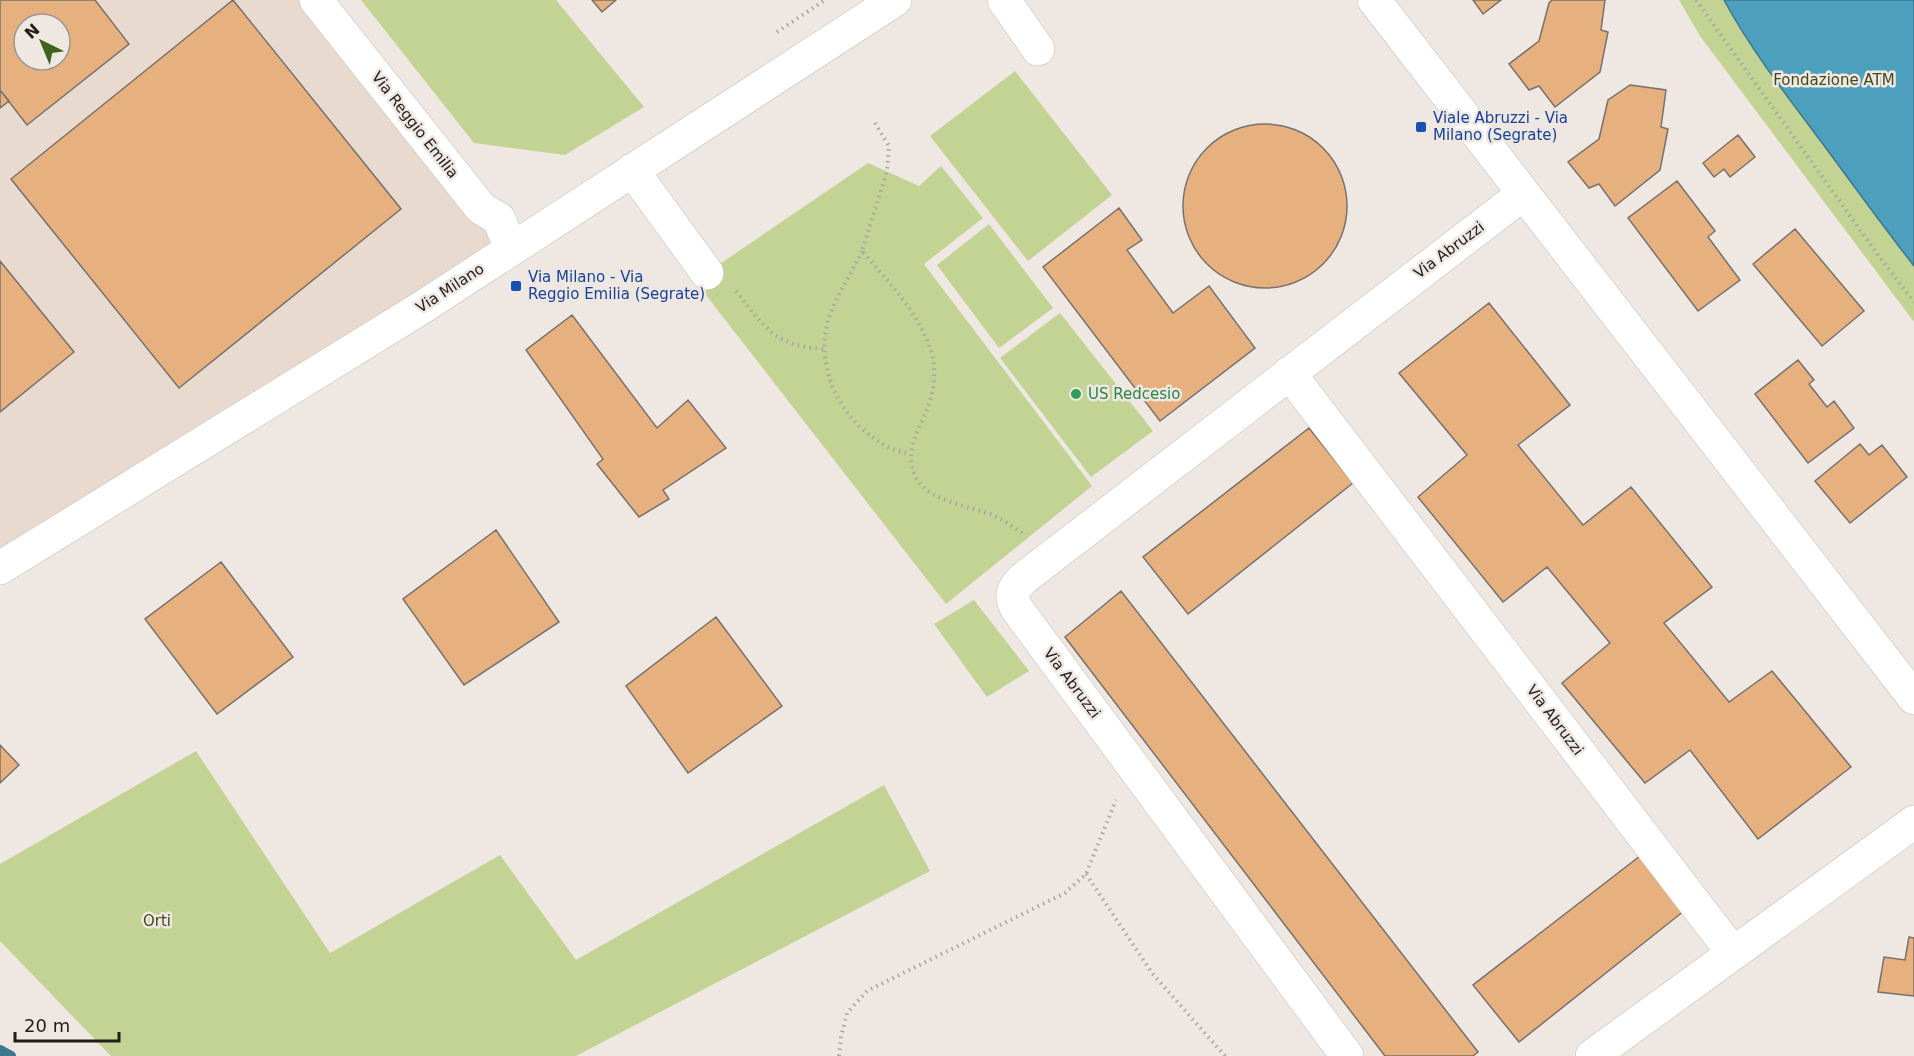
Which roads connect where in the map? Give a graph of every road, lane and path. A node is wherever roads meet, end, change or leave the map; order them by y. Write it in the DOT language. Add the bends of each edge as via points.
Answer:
graph roads {
  1 [pos="316,0"];
  2 [pos="895,0"];
  3 [pos="1004,0"];
  4 [pos="1374,0"];
  5 [pos="1696,0"];
  6 [pos="1038,49"];
  7 [pos="875,123"];
  8 [pos="632,170"];
  9 [pos="1523,194"];
  10 [pos="511,249"];
  11 [pos="862,251"];
  12 [pos="720,280"];
  13 [pos="1914,302"];
  14 [pos="823,349"];
  15 [pos="1289,373"];
  16 [pos="910,453"];
  17 [pos="1056,553"];
  18 [pos="0,568"];
  19 [pos="1914,698"];
  20 [pos="1132,764"];
  21 [pos="1914,822"];
  22 [pos="1086,874"];
  23 [pos="1733,953"];
  24 [pos="839,1056"];
  25 [pos="1225,1056"];
  26 [pos="1347,1056"];
  27 [pos="1592,1056"];
  1 -- 10 [label="street, Via Reggio Emilia" via="481,208 499,219"];
  2 -- 8 [label="street, Via Milano"];
  3 -- 6 [label="street"];
  4 -- 9 [label="street"];
  5 -- 13 [label="path"];
  7 -- 11 [label="path" via="889,146 887,171"];
  8 -- 10 [label="street, Via Milano"];
  8 -- 12 [label="street"];
  9 -- 15 [label="street, Via Abruzzi"];
  9 -- 19 [label="street"];
  10 -- 18 [label="street, Via Milano"];
  11 -- 14 [label="path" via="830,314"];
  11 -- 16 [label="path" via="913,312 934,366 934,386"];
  12 -- 14 [label="path" via="768,330 785,342"];
  14 -- 16 [label="path" via="828,375 840,403 857,424 880,444"];
  15 -- 17 [label="street, Via Abruzzi"];
  15 -- 23 [label="street, Via Abruzzi"];
  16 -- 17 [label="path" via="919,483 937,495 994,516"];
  17 -- 20 [label="street, Via Abruzzi" via="1016,586 1012,601"];
  20 -- 22 [label="path"];
  20 -- 26 [label="street, Via Abruzzi"];
  21 -- 23 [label="street"];
  22 -- 24 [label="path" via="1065,893 867,991 847,1013"];
  22 -- 25 [label="path" via="1152,973"];
  23 -- 27 [label="street"];
}
